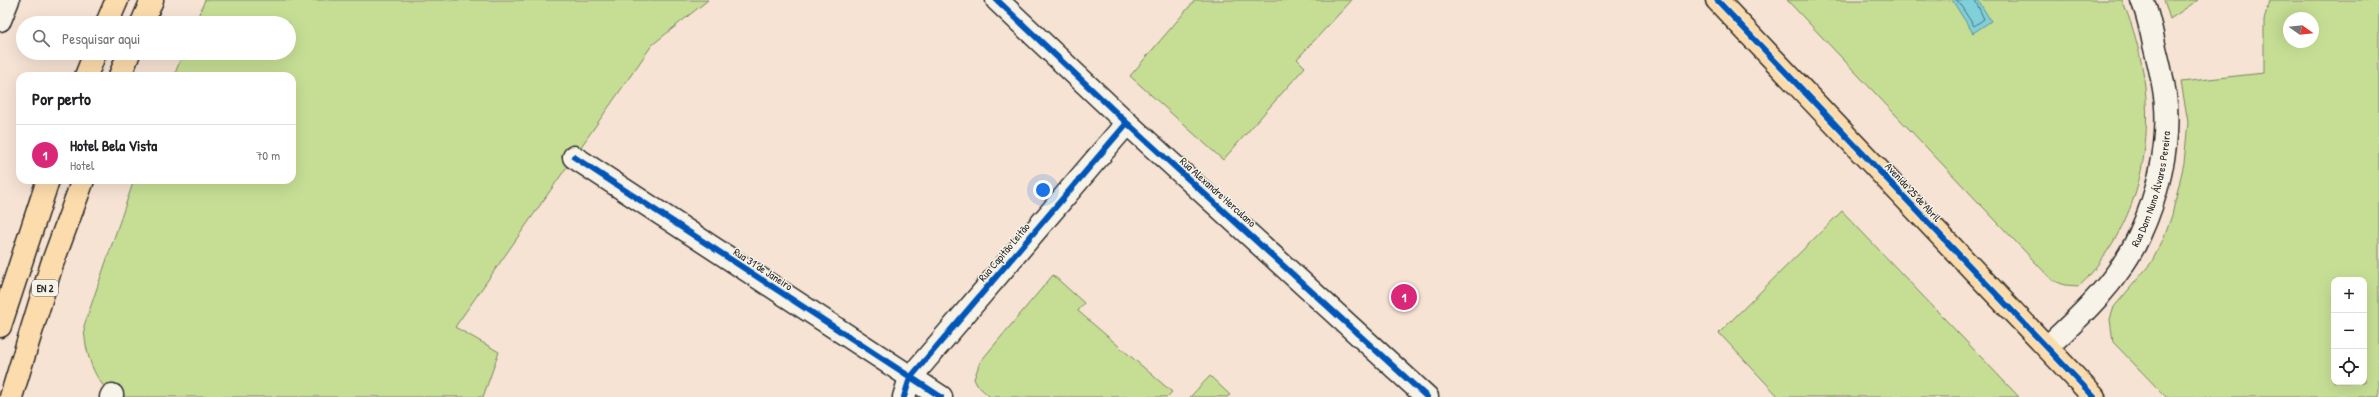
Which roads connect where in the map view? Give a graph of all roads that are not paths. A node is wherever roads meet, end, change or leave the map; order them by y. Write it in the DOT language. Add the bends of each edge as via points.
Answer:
graph roads {
  1 [pos="8,0"];
  2 [pos="117,0"];
  3 [pos="152,0"];
  4 [pos="997,0"];
  5 [pos="1717,0"];
  6 [pos="2142,0"];
  7 [pos="110,16"];
  8 [pos="145,16"];
  9 [pos="0,20"];
  10 [pos="92,60"];
  11 [pos="127,60"];
  12 [pos="88,72"];
  13 [pos="122,72"];
  14 [pos="1127,123"];
  15 [pos="574,157"];
  16 [pos="47,184"];
  17 [pos="82,184"];
  18 [pos="0,326"];
  19 [pos="2047,347"];
  20 [pos="907,387"];
  21 [pos="11,397"];
  22 [pos="942,397"];
  23 [pos="1428,397"];
  24 [pos="2094,397"];
  1 -- 9 [label="street"];
  2 -- 7 [label="main road"];
  3 -- 8 [label="main road"];
  4 -- 14 [label="street, Rua Alexandre Herculano"];
  5 -- 19 [label="main road, Avenida 25 de Abril"];
  6 -- 19 [label="street, Rua Dom Nuno Álvares Pereira" via="2158,60 2166,106 2166,145 2153,198 2139,236 2117,273 2085,312"];
  10 -- 12 [label="main road"];
  11 -- 13 [label="main road"];
  14 -- 20 [label="street, Rua Capitão Leitão"];
  14 -- 23 [label="street, Rua Alexandre Herculano"];
  15 -- 20 [label="street, Rua 31 de Janeiro"];
  16 -- 18 [label="main road"];
  17 -- 21 [label="main road, EN 2" via="52,264"];
  19 -- 24 [label="main road, Avenida 25 de Abril"];
  20 -- 22 [label="street, Rua 31 de Janeiro"];
}
